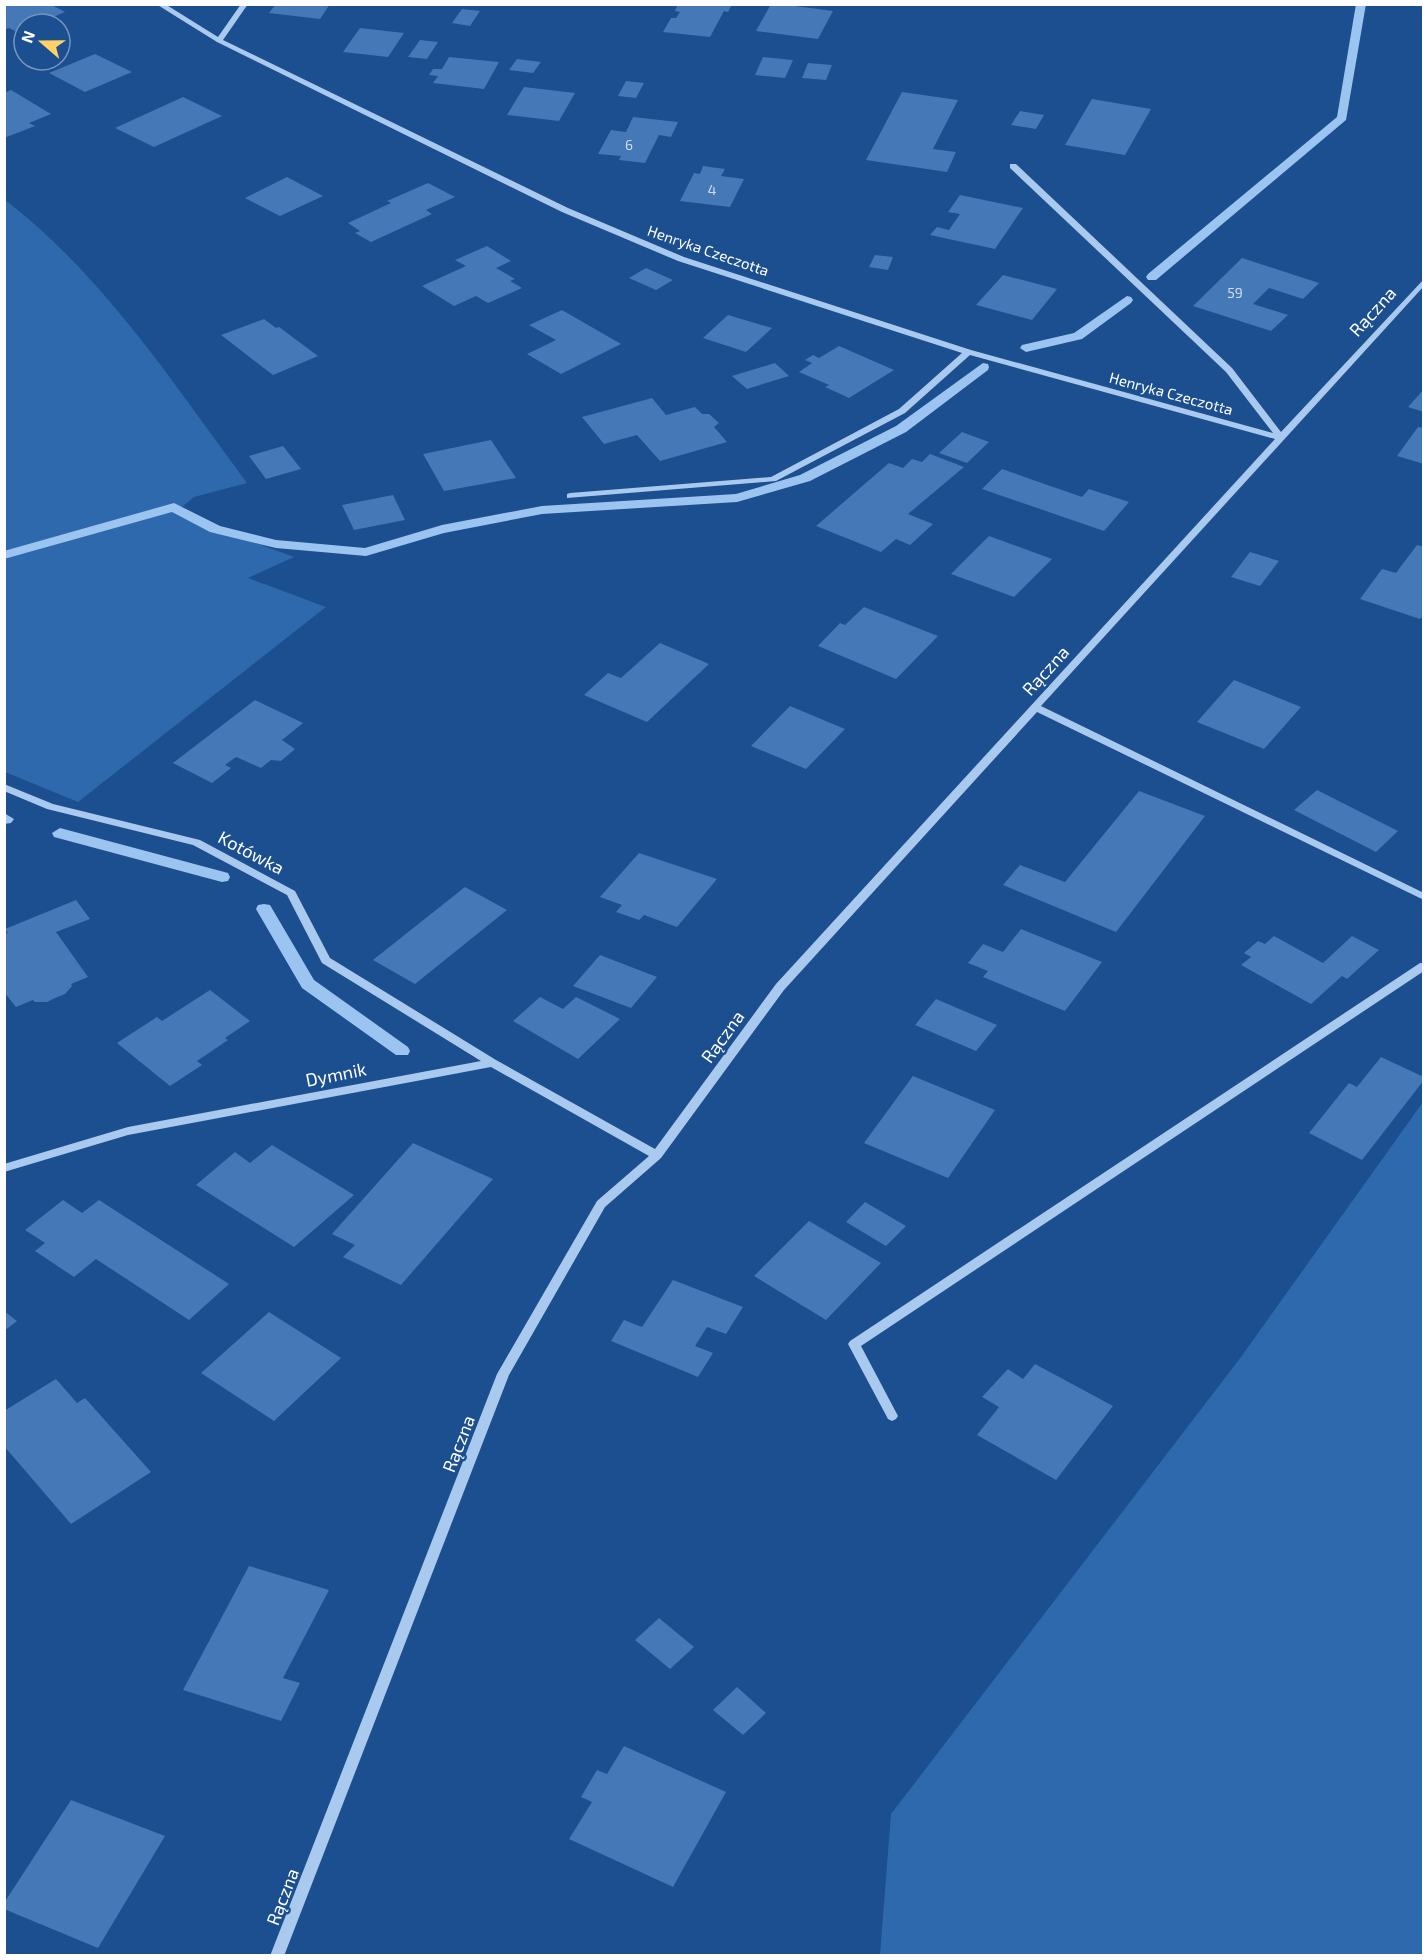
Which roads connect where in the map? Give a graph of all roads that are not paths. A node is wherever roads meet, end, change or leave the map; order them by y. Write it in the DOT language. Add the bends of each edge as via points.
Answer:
graph roads {
  1 [pos="159,4"];
  2 [pos="245,4"];
  3 [pos="219,41"];
  4 [pos="1013,166"];
  5 [pos="1424,281"];
  6 [pos="968,352"];
  7 [pos="1281,438"];
  8 [pos="570,496"];
  9 [pos="1035,707"];
  10 [pos="4,787"];
  11 [pos="1424,897"];
  12 [pos="1424,966"];
  13 [pos="492,1063"];
  14 [pos="657,1155"];
  15 [pos="4,1168"];
  16 [pos="892,1416"];
  17 [pos="277,1956"];
  1 -- 3 [label="street, Henryka Czeczotta"];
  2 -- 3 [label="street"];
  3 -- 6 [label="street, Henryka Czeczotta" via="565,210 681,259"];
  4 -- 7 [label="street" via="1229,370"];
  5 -- 7 [label="street, Rączna"];
  6 -- 7 [label="street, Henryka Czeczotta"];
  6 -- 8 [label="street" via="902,411 773,479"];
  7 -- 9 [label="street, Rączna"];
  9 -- 11 [label="street"];
  9 -- 14 [label="street, Rączna" via="780,987"];
  10 -- 13 [label="street, Kotówka" via="50,807 196,842 291,893 326,960"];
  12 -- 16 [label="street" via="854,1344"];
  13 -- 14 [label="street"];
  13 -- 15 [label="street, Dymnik" via="128,1131"];
  14 -- 17 [label="street, Rączna" via="601,1204 503,1374"];
}
